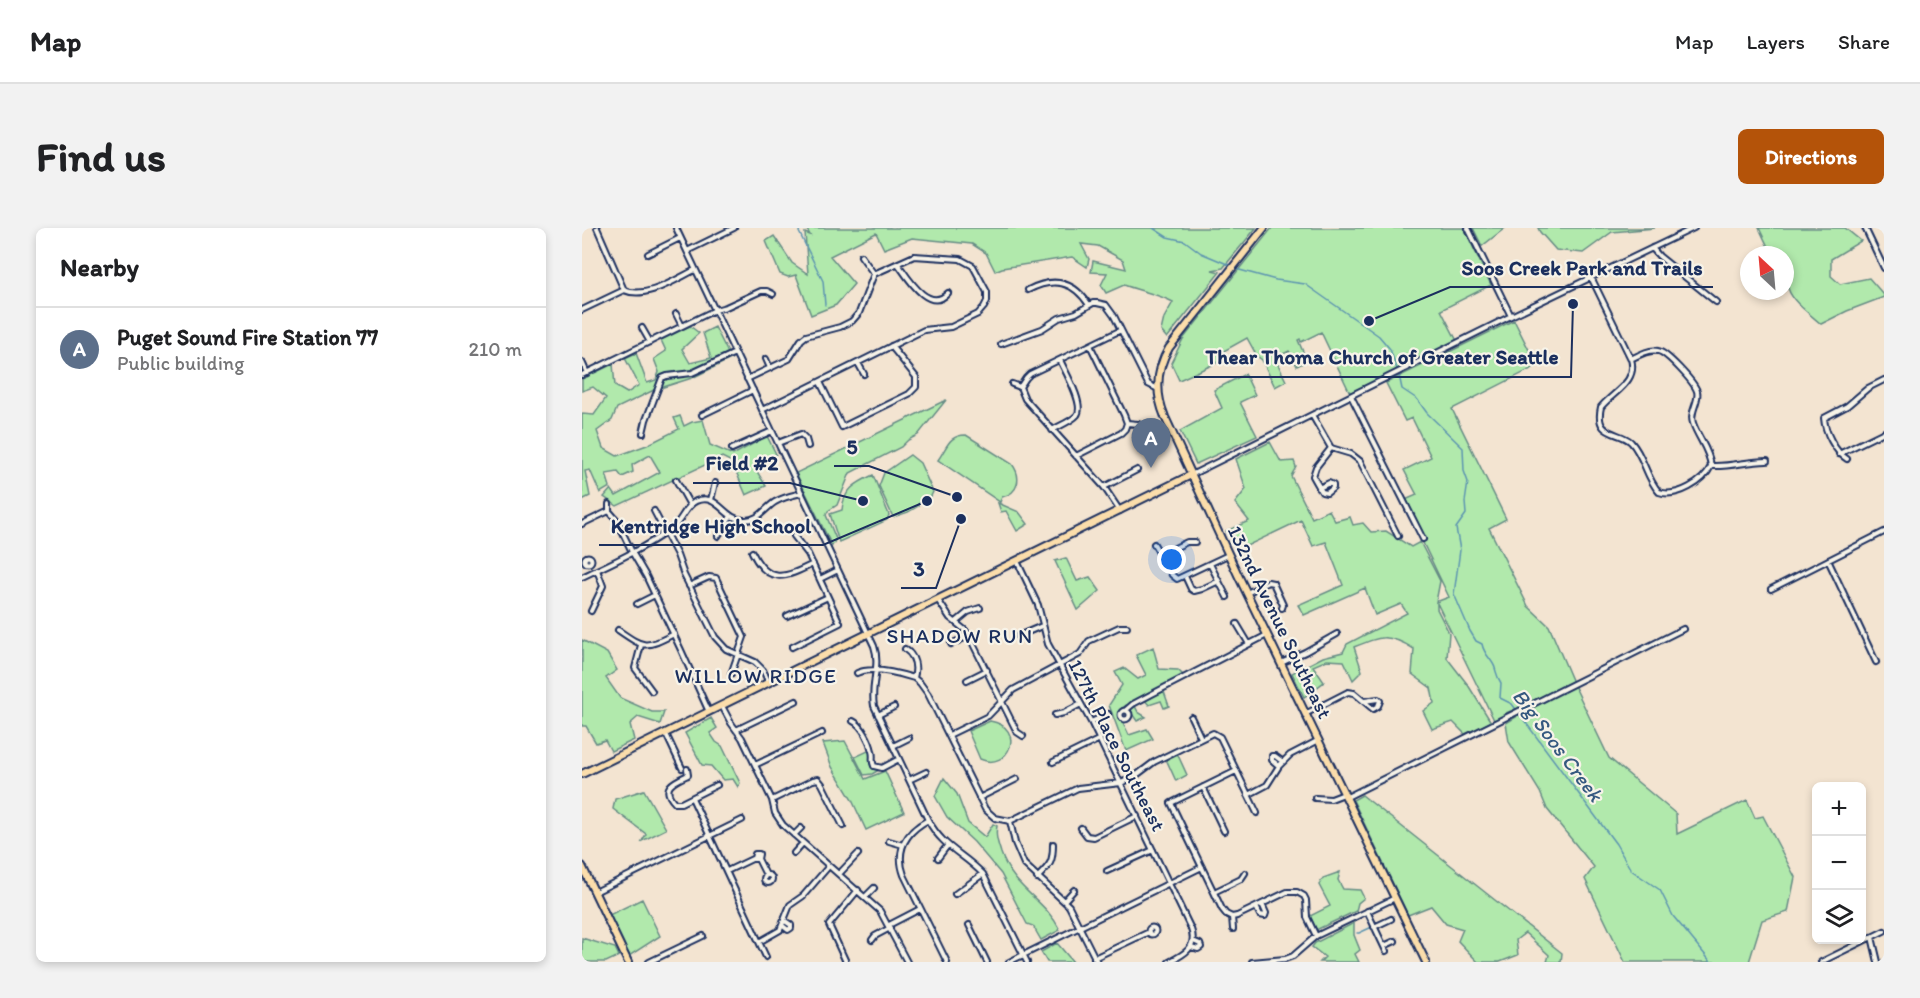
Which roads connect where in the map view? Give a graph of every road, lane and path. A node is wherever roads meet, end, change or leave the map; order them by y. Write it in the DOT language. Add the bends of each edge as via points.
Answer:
graph roads {
  1 [pos="597,228"];
  2 [pos="676,228"];
  3 [pos="734,228"];
  4 [pos="1264,228"];
  5 [pos="1468,228"];
  6 [pos="1694,228"];
  7 [pos="1865,228"];
  8 [pos="680,238"];
  9 [pos="1652,248"];
  10 [pos="687,251"];
  11 [pos="648,254"];
  12 [pos="861,256"];
  13 [pos="898,264"];
  14 [pos="1884,268"];
  15 [pos="695,270"];
  16 [pos="874,273"];
  17 [pos="1591,277"];
  18 [pos="624,290"];
  19 [pos="1028,290"];
  20 [pos="948,293"];
  21 [pos="773,294"];
  22 [pos="1716,302"];
  23 [pos="1089,305"];
  24 [pos="582,310"];
  25 [pos="715,310"];
  26 [pos="676,314"];
  27 [pos="1512,316"];
  28 [pos="682,326"];
  29 [pos="642,328"];
  30 [pos="1121,330"];
  31 [pos="650,342"];
  32 [pos="1001,344"];
  33 [pos="1090,345"];
  34 [pos="891,346"];
  35 [pos="735,353"];
  36 [pos="766,359"];
  37 [pos="1631,359"];
  38 [pos="1060,360"];
  39 [pos="582,362"];
  40 [pos="858,363"];
  41 [pos="770,368"];
  42 [pos="584,374"];
  43 [pos="864,374"];
  44 [pos="747,379"];
  45 [pos="1884,380"];
  46 [pos="820,382"];
  47 [pos="1012,384"];
  48 [pos="1020,387"];
  49 [pos="1158,389"];
  50 [pos="753,390"];
  51 [pos="1351,396"];
  52 [pos="762,410"];
  53 [pos="702,415"];
  54 [pos="1312,415"];
  55 [pos="1126,423"];
  56 [pos="1138,424"];
  57 [pos="1052,430"];
  58 [pos="772,431"];
  59 [pos="1884,432"];
  60 [pos="643,433"];
  61 [pos="778,443"];
  62 [pos="808,446"];
  63 [pos="1331,448"];
  64 [pos="732,449"];
  65 [pos="1839,454"];
  66 [pos="1076,456"];
  67 [pos="1847,459"];
  68 [pos="1767,461"];
  69 [pos="1711,466"];
  70 [pos="1137,470"];
  71 [pos="1191,475"];
  72 [pos="676,480"];
  73 [pos="715,483"];
  74 [pos="1104,487"];
  75 [pos="1319,489"];
  76 [pos="802,493"];
  77 [pos="711,500"];
  78 [pos="609,504"];
  79 [pos="690,505"];
  80 [pos="609,511"];
  81 [pos="1120,511"];
  82 [pos="654,512"];
  83 [pos="731,516"];
  84 [pos="582,524"];
  85 [pos="1884,532"];
  86 [pos="665,533"];
  87 [pos="718,536"];
  88 [pos="794,536"];
  89 [pos="1398,536"];
  90 [pos="1423,539"];
  91 [pos="1195,542"];
  92 [pos="1154,544"];
  93 [pos="632,552"];
  94 [pos="752,552"];
  95 [pos="1160,555"];
  96 [pos="1228,555"];
  97 [pos="1827,560"];
  98 [pos="1017,561"];
  99 [pos="589,563"];
  100 [pos="813,564"];
  101 [pos="1210,564"];
  102 [pos="838,570"];
  103 [pos="595,571"];
  104 [pos="1185,576"];
  105 [pos="582,577"];
  106 [pos="819,579"];
  107 [pos="1219,581"];
  108 [pos="689,586"];
  109 [pos="1771,589"];
  110 [pos="1247,594"];
  111 [pos="655,595"];
  112 [pos="828,597"];
  113 [pos="1227,597"];
  114 [pos="938,600"];
  115 [pos="637,604"];
  116 [pos="980,608"];
  117 [pos="1282,609"];
  118 [pos="591,610"];
  119 [pos="788,616"];
  120 [pos="956,622"];
  121 [pos="1237,624"];
  122 [pos="1042,626"];
  123 [pos="1127,627"];
  124 [pos="1683,629"];
  125 [pos="618,630"];
  126 [pos="674,634"];
  127 [pos="1337,634"];
  128 [pos="869,635"];
  129 [pos="1267,635"];
  130 [pos="969,636"];
  131 [pos="1018,636"];
  132 [pos="951,644"];
  133 [pos="1249,644"];
  134 [pos="641,645"];
  135 [pos="792,646"];
  136 [pos="905,649"];
  137 [pos="738,655"];
  138 [pos="1875,662"];
  139 [pos="1281,663"];
  140 [pos="1059,665"];
  141 [pos="987,670"];
  142 [pos="876,671"];
  143 [pos="856,673"];
  144 [pos="731,674"];
  145 [pos="914,678"];
  146 [pos="967,680"];
  147 [pos="769,683"];
  148 [pos="652,691"];
  149 [pos="796,701"];
  150 [pos="1001,701"];
  151 [pos="1364,701"];
  152 [pos="1081,705"];
  153 [pos="722,706"];
  154 [pos="894,707"];
  155 [pos="1126,710"];
  156 [pos="708,712"];
  157 [pos="1307,713"];
  158 [pos="1108,714"];
  159 [pos="878,715"];
  160 [pos="1055,715"];
  161 [pos="1191,717"];
  162 [pos="853,721"];
  163 [pos="1091,722"];
  164 [pos="735,730"];
  165 [pos="666,733"];
  166 [pos="822,733"];
  167 [pos="948,735"];
  168 [pos="1023,736"];
  169 [pos="909,738"];
  170 [pos="1201,738"];
  171 [pos="1100,739"];
  172 [pos="1319,740"];
  173 [pos="893,746"];
  174 [pos="899,759"];
  175 [pos="1053,762"];
  176 [pos="755,765"];
  177 [pos="1236,771"];
  178 [pos="926,772"];
  179 [pos="582,774"];
  180 [pos="1017,779"];
  181 [pos="909,780"];
  182 [pos="1120,783"];
  183 [pos="717,785"];
  184 [pos="1203,787"];
  185 [pos="1248,795"];
  186 [pos="1346,795"];
  187 [pos="692,798"];
  188 [pos="979,798"];
  189 [pos="1315,798"];
  190 [pos="772,800"];
  191 [pos="1257,813"];
  192 [pos="1137,816"];
  193 [pos="742,820"];
  194 [pos="928,820"];
  195 [pos="1010,821"];
  196 [pos="843,826"];
  197 [pos="801,828"];
  198 [pos="1081,828"];
  199 [pos="1224,831"];
  200 [pos="711,836"];
  201 [pos="794,836"];
  202 [pos="889,841"];
  203 [pos="803,843"];
  204 [pos="1053,844"];
  205 [pos="903,845"];
  206 [pos="947,846"];
  207 [pos="1153,850"];
  208 [pos="794,853"];
  209 [pos="858,854"];
  210 [pos="938,858"];
  211 [pos="582,866"];
  212 [pos="829,866"];
  213 [pos="1202,867"];
  214 [pos="727,871"];
  215 [pos="1107,872"];
  216 [pos="1245,873"];
  217 [pos="839,874"];
  218 [pos="983,874"];
  219 [pos="766,875"];
  220 [pos="1037,878"];
  221 [pos="1169,883"];
  222 [pos="874,888"];
  223 [pos="858,890"];
  224 [pos="1074,890"];
  225 [pos="595,892"];
  226 [pos="1214,892"];
  227 [pos="955,894"];
  228 [pos="866,896"];
  229 [pos="1395,898"];
  230 [pos="1064,901"];
  231 [pos="1262,904"];
  232 [pos="1256,907"];
  233 [pos="920,909"];
  234 [pos="1367,911"];
  235 [pos="1232,917"];
  236 [pos="1391,919"];
  237 [pos="785,921"];
  238 [pos="969,925"];
  239 [pos="783,926"];
  240 [pos="890,926"];
  241 [pos="1080,927"];
  242 [pos="1374,927"];
  243 [pos="1233,929"];
  244 [pos="1884,931"];
  245 [pos="1149,932"];
  246 [pos="703,936"];
  247 [pos="1316,936"];
  248 [pos="1872,937"];
  249 [pos="872,940"];
  250 [pos="1395,940"];
  251 [pos="759,942"];
  252 [pos="1384,946"];
  253 [pos="1386,951"];
  254 [pos="1023,955"];
  255 [pos="766,957"];
  256 [pos="1096,960"];
  257 [pos="628,962"];
  258 [pos="649,962"];
  259 [pos="846,962"];
  260 [pos="907,962"];
  261 [pos="947,962"];
  262 [pos="987,962"];
  263 [pos="1009,962"];
  264 [pos="1027,962"];
  265 [pos="1169,962"];
  266 [pos="1252,962"];
  267 [pos="1426,962"];
  268 [pos="1821,962"];
  269 [pos="1878,962"];
  1 -- 18 [label="street"];
  2 -- 8 [label="street"];
  3 -- 10 [label="street"];
  4 -- 49 [label="main road" via="1169,348 1161,364"];
  5 -- 27 [label="street"];
  6 -- 9 [label="street"];
  7 -- 14 [label="street"];
  8 -- 10 [label="street"];
  8 -- 11 [label="street"];
  9 -- 17 [label="street"];
  9 -- 22 [label="street"];
  10 -- 15 [label="street"];
  12 -- 16 [label="street"];
  13 -- 16 [label="street"];
  13 -- 20 [label="street" via="927,298 937,300"];
  13 -- 34 [label="street" via="918,256 971,264 985,288 987,301 978,314 954,326 928,329"];
  15 -- 18 [label="street" via="652,290"];
  15 -- 25 [label="street"];
  16 -- 41 [label="street" via="859,313 852,321 806,336 789,359"];
  17 -- 27 [label="street"];
  17 -- 37 [label="street"];
  18 -- 24 [label="street"];
  19 -- 23 [label="street" via="1049,282 1060,283 1078,290"];
  21 -- 25 [label="street" via="761,291"];
  23 -- 30 [label="street, 132nd Avenue Southeast" via="1102,303"];
  23 -- 32 [label="street"];
  25 -- 28 [label="street"];
  25 -- 35 [label="street"];
  26 -- 28 [label="street"];
  27 -- 51 [label="street"];
  28 -- 31 [label="street"];
  29 -- 31 [label="street"];
  30 -- 33 [label="street"];
  30 -- 49 [label="street, 132nd Avenue Southeast" via="1148,384"];
  31 -- 42 [label="street"];
  33 -- 38 [label="street"];
  33 -- 55 [label="street"];
  34 -- 40 [label="street"];
  34 -- 46 [label="street" via="915,374 916,387 909,394 842,427"];
  35 -- 44 [label="street"];
  35 -- 60 [label="street" via="692,373 662,378"];
  36 -- 41 [label="street"];
  37 -- 69 [label="street" via="1648,351 1659,351 1693,383 1697,392 1692,418"];
  37 -- 69 [label="street" via="1630,378 1601,407 1601,420 1608,431 1633,444 1656,489 1664,494 1685,488 1706,475"];
  38 -- 48 [label="street" via="1030,374"];
  38 -- 57 [label="street" via="1079,400 1080,411"];
  39 -- 42 [label="street"];
  40 -- 43 [label="street"];
  40 -- 46 [label="street"];
  41 -- 44 [label="street"];
  44 -- 50 [label="street"];
  45 -- 65 [label="street" via="1824,418"];
  46 -- 52 [label="street"];
  47 -- 48 [label="street"];
  48 -- 57 [label="street" via="1025,399"];
  49 -- 71 [label="main road, 132nd Avenue Southeast" via="1160,406"];
  50 -- 52 [label="street"];
  50 -- 53 [label="street"];
  51 -- 54 [label="street"];
  51 -- 90 [label="street"];
  52 -- 58 [label="street"];
  54 -- 63 [label="street"];
  54 -- 71 [label="street"];
  55 -- 56 [label="street"];
  55 -- 66 [label="street" via="1121,433"];
  57 -- 66 [label="street"];
  58 -- 61 [label="street"];
  58 -- 64 [label="street"];
  59 -- 65 [label="street"];
  61 -- 62 [label="street" via="801,434"];
  61 -- 76 [label="street"];
  63 -- 75 [label="street" via="1313,471"];
  63 -- 89 [label="street" via="1360,461"];
  65 -- 67 [label="street"];
  66 -- 74 [label="street"];
  68 -- 69 [label="street"];
  70 -- 74 [label="street"];
  71 -- 81 [label="main road"];
  71 -- 96 [label="main road, 132nd Avenue Southeast"];
  72 -- 79 [label="street"];
  73 -- 77 [label="street"];
  74 -- 81 [label="street"];
  76 -- 83 [label="street" via="775,502 753,519"];
  76 -- 102 [label="street"];
  77 -- 79 [label="street" via="701,499"];
  77 -- 83 [label="street"];
  78 -- 80 [label="street"];
  79 -- 86 [label="street" via="679,522"];
  80 -- 84 [label="street"];
  80 -- 93 [label="street"];
  81 -- 98 [label="main road"];
  82 -- 86 [label="street"];
  83 -- 87 [label="street"];
  85 -- 97 [label="street"];
  86 -- 93 [label="street"];
  86 -- 108 [label="street"];
  88 -- 100 [label="street"];
  91 -- 95 [label="street"];
  92 -- 95 [label="street"];
  93 -- 103 [label="street"];
  93 -- 111 [label="street"];
  94 -- 100 [label="street" via="761,568 774,576 790,575"];
  95 -- 104 [label="street" via="1175,578"];
  96 -- 101 [label="street"];
  96 -- 110 [label="main road, 132nd Avenue Southeast"];
  97 -- 109 [label="street"];
  97 -- 138 [label="street"];
  98 -- 114 [label="main road"];
  98 -- 122 [label="street, 127th Place Southeast" via="1038,605"];
  99 -- 103 [label="street"];
  100 -- 106 [label="street"];
  101 -- 104 [label="street"];
  101 -- 107 [label="street"];
  102 -- 106 [label="street"];
  102 -- 128 [label="street"];
  103 -- 105 [label="street"];
  103 -- 118 [label="street" via="603,586"];
  104 -- 107 [label="street" via="1194,591"];
  106 -- 112 [label="street"];
  107 -- 113 [label="street"];
  108 -- 137 [label="street" via="715,637"];
  108 -- 137 [label="street" via="706,578 718,581 743,632"];
  110 -- 117 [label="street" via="1273,583"];
  110 -- 129 [label="main road, 132nd Avenue Southeast"];
  111 -- 115 [label="street"];
  111 -- 126 [label="street"];
  112 -- 119 [label="street"];
  112 -- 135 [label="street" via="840,623"];
  114 -- 120 [label="street"];
  114 -- 128 [label="main road"];
  116 -- 120 [label="street"];
  120 -- 130 [label="street"];
  121 -- 133 [label="street"];
  122 -- 131 [label="street"];
  122 -- 140 [label="street, 127th Place Southeast"];
  123 -- 140 [label="street" via="1089,641 1080,654"];
  124 -- 186 [label="street"];
  125 -- 134 [label="street"];
  126 -- 134 [label="street" via="654,644"];
  126 -- 156 [label="street"];
  127 -- 139 [label="street"];
  128 -- 142 [label="street" via="877,656"];
  128 -- 147 [label="main road"];
  129 -- 133 [label="street"];
  129 -- 139 [label="main road, 132nd Avenue Southeast"];
  130 -- 132 [label="street"];
  130 -- 141 [label="street"];
  133 -- 155 [label="street"];
  134 -- 148 [label="street" via="635,668"];
  136 -- 145 [label="street" via="915,663"];
  137 -- 144 [label="street"];
  137 -- 147 [label="street" via="755,662"];
  139 -- 157 [label="main road, 132nd Avenue Southeast"];
  140 -- 150 [label="street" via="1012,690"];
  140 -- 152 [label="street, 127th Place Southeast"];
  141 -- 146 [label="street"];
  141 -- 150 [label="street"];
  142 -- 143 [label="street"];
  142 -- 145 [label="street"];
  142 -- 159 [label="street" via="873,698"];
  145 -- 167 [label="street" via="927,691"];
  147 -- 153 [label="main road"];
  149 -- 164 [label="street"];
  150 -- 167 [label="street" via="988,716"];
  150 -- 168 [label="street"];
  151 -- 157 [label="street" via="1348,693"];
  152 -- 160 [label="street"];
  152 -- 163 [label="street, 127th Place Southeast"];
  153 -- 156 [label="main road"];
  153 -- 164 [label="street"];
  154 -- 159 [label="street"];
  156 -- 165 [label="main road"];
  157 -- 172 [label="main road, 132nd Avenue Southeast"];
  158 -- 163 [label="street"];
  159 -- 173 [label="street"];
  161 -- 170 [label="street"];
  162 -- 174 [label="street" via="860,724 870,744 873,764 882,768"];
  163 -- 171 [label="street, 127th Place Southeast"];
  164 -- 176 [label="street"];
  165 -- 179 [label="main road"];
  165 -- 187 [label="street" via="688,775 670,784 671,799 677,803"];
  166 -- 176 [label="street"];
  167 -- 188 [label="street"];
  169 -- 173 [label="street"];
  170 -- 177 [label="street" via="1211,733 1220,737"];
  170 -- 182 [label="street"];
  171 -- 175 [label="street"];
  171 -- 182 [label="street, 127th Place Southeast"];
  172 -- 185 [label="street" via="1295,752 1267,784"];
  172 -- 186 [label="main road, 132nd Avenue Southeast"];
  173 -- 174 [label="street"];
  174 -- 181 [label="street"];
  176 -- 190 [label="street"];
  177 -- 184 [label="street"];
  177 -- 185 [label="street"];
  178 -- 181 [label="street"];
  180 -- 188 [label="street"];
  181 -- 194 [label="street"];
  182 -- 192 [label="street, 127th Place Southeast"];
  182 -- 195 [label="street" via="1078,788"];
  183 -- 187 [label="street"];
  184 -- 199 [label="street"];
  184 -- 213 [label="street" via="1171,803"];
  185 -- 191 [label="street"];
  186 -- 189 [label="street"];
  186 -- 229 [label="main road, 132nd Avenue Southeast"];
  187 -- 200 [label="street"];
  188 -- 195 [label="street" via="989,814"];
  190 -- 196 [label="street" via="819,780"];
  190 -- 201 [label="street" via="775,813"];
  192 -- 198 [label="street" via="1094,837 1087,836"];
  192 -- 207 [label="street, 127th Place Southeast"];
  193 -- 200 [label="street"];
  194 -- 205 [label="street" via="910,832"];
  194 -- 206 [label="street"];
  195 -- 220 [label="street" via="1019,855"];
  197 -- 201 [label="street"];
  200 -- 214 [label="street"];
  200 -- 225 [label="street"];
  201 -- 203 [label="street"];
  202 -- 205 [label="street"];
  203 -- 208 [label="street"];
  203 -- 212 [label="street"];
  204 -- 220 [label="street" via="1051,864"];
  205 -- 233 [label="street" via="902,868"];
  206 -- 210 [label="street"];
  206 -- 218 [label="street"];
  207 -- 215 [label="street"];
  207 -- 221 [label="street, 127th Place Southeast"];
  209 -- 217 [label="street"];
  211 -- 225 [label="main road"];
  212 -- 217 [label="street"];
  212 -- 237 [label="street" via="790,905"];
  213 -- 221 [label="street"];
  213 -- 226 [label="street"];
  214 -- 219 [label="street" via="756,858"];
  214 -- 251 [label="street"];
  216 -- 226 [label="street" via="1241,879"];
  217 -- 223 [label="street"];
  218 -- 227 [label="street"];
  218 -- 254 [label="street"];
  220 -- 230 [label="street"];
  221 -- 241 [label="street"];
  221 -- 265 [label="street, 127th Place Southeast" via="1191,929 1192,944 1183,955"];
  222 -- 228 [label="street"];
  223 -- 228 [label="street"];
  223 -- 259 [label="street" via="829,925"];
  224 -- 230 [label="street"];
  225 -- 257 [label="main road"];
  226 -- 235 [label="street" via="1222,909"];
  228 -- 240 [label="street"];
  229 -- 234 [label="street"];
  229 -- 267 [label="main road, 132nd Avenue Southeast"];
  230 -- 241 [label="street"];
  231 -- 232 [label="street"];
  231 -- 232 [label="street" via="1265,916"];
  231 -- 247 [label="street" via="1292,891 1301,894"];
  232 -- 235 [label="street"];
  233 -- 240 [label="street"];
  233 -- 261 [label="street"];
  234 -- 242 [label="street"];
  234 -- 247 [label="street"];
  235 -- 243 [label="street"];
  236 -- 242 [label="street"];
  237 -- 239 [label="street"];
  237 -- 239 [label="street" via="791,927 788,930"];
  238 -- 262 [label="street"];
  239 -- 251 [label="street"];
  240 -- 249 [label="street"];
  240 -- 260 [label="street"];
  241 -- 254 [label="street"];
  241 -- 256 [label="street"];
  242 -- 252 [label="street"];
  244 -- 248 [label="street"];
  245 -- 256 [label="street"];
  246 -- 258 [label="street"];
  247 -- 266 [label="street" via="1293,956"];
  248 -- 268 [label="street"];
  248 -- 269 [label="street"];
  250 -- 252 [label="street"];
  251 -- 255 [label="street"];
  252 -- 253 [label="street"];
  254 -- 263 [label="street"];
  254 -- 264 [label="street"];
}
